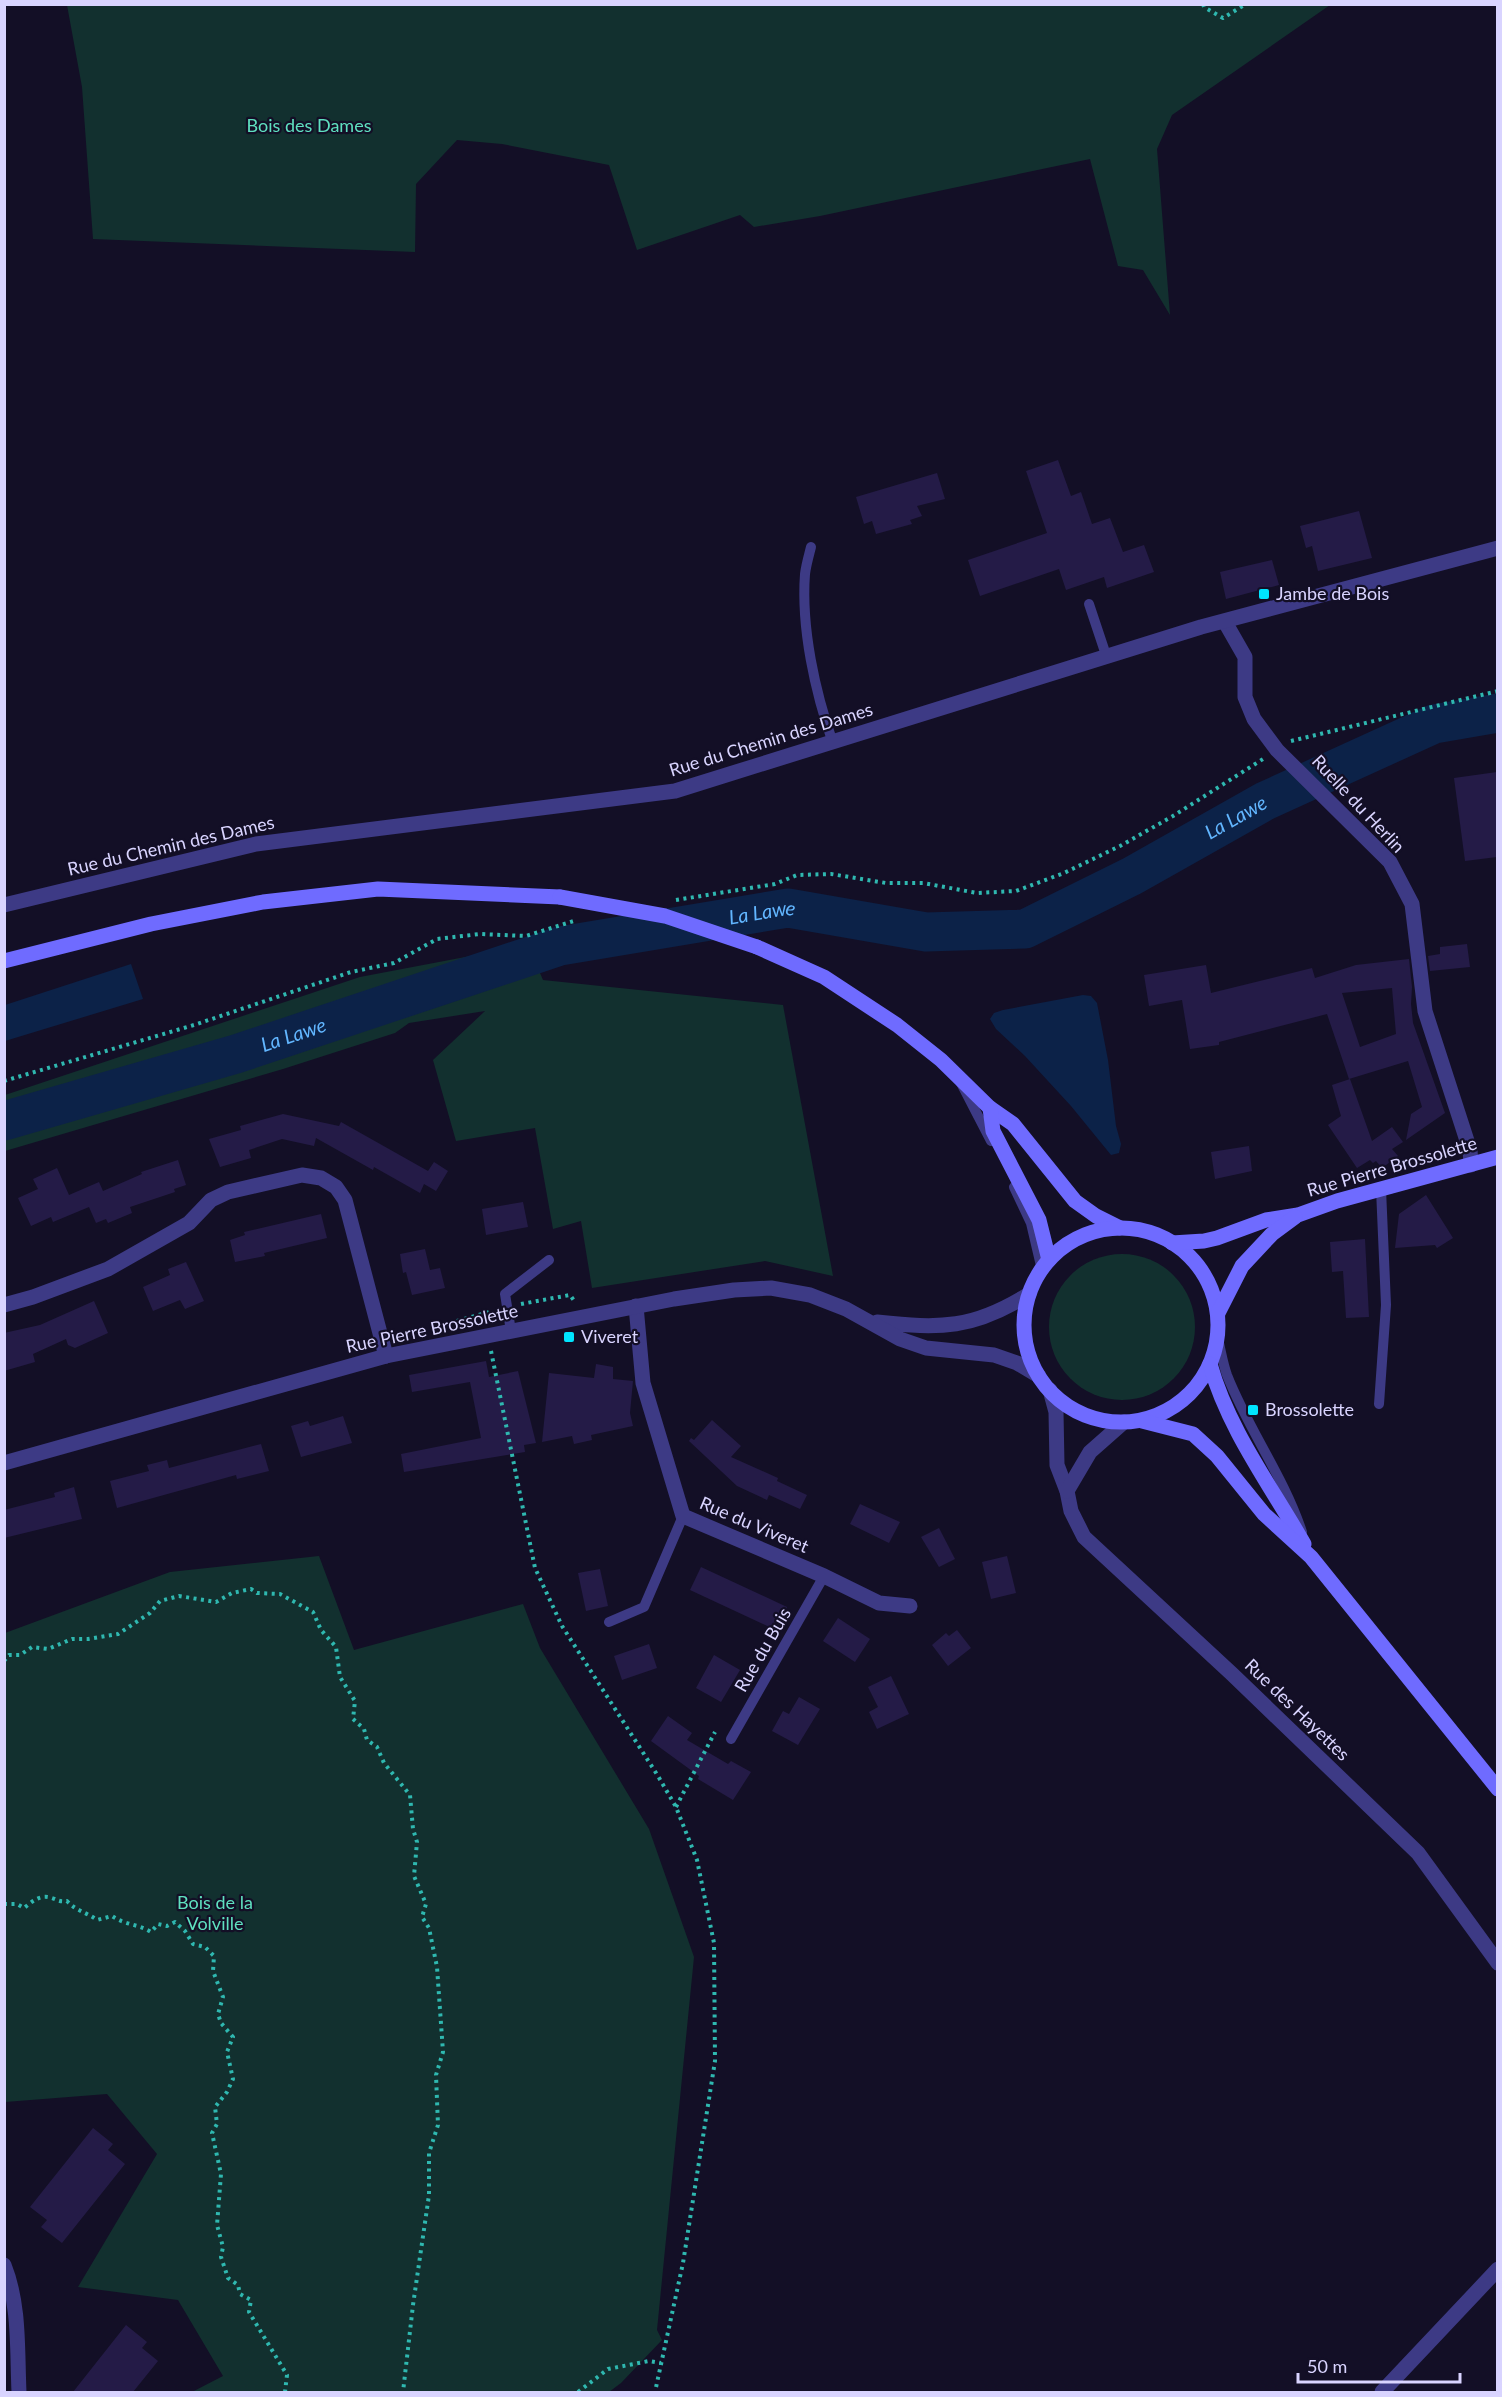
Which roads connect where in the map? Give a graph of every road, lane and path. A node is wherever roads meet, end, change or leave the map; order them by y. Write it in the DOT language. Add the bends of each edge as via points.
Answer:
graph roads {
  1 [pos="1203,4"];
  2 [pos="1246,4"];
  3 [pos="811,547"];
  4 [pos="1497,548"];
  5 [pos="1089,604"];
  6 [pos="1225,622"];
  7 [pos="1106,656"];
  8 [pos="1497,691"];
  9 [pos="833,743"];
  10 [pos="1278,750"];
  11 [pos="4,905"];
  12 [pos="4,961"];
  13 [pos="956,1072"];
  14 [pos="990,1108"];
  15 [pos="1497,1157"];
  16 [pos="1472,1165"];
  17 [pos="1381,1189"];
  18 [pos="1298,1215"];
  19 [pos="1120,1228"];
  20 [pos="1172,1243"];
  21 [pos="549,1260"];
  22 [pos="1045,1265"];
  23 [pos="1029,1294"];
  24 [pos="4,1305"];
  25 [pos="636,1306"];
  26 [pos="1218,1312"];
  27 [pos="871,1322"];
  28 [pos="511,1331"];
  29 [pos="488,1336"];
  30 [pos="1218,1339"];
  31 [pos="386,1356"];
  32 [pos="1210,1364"];
  33 [pos="1038,1376"];
  34 [pos="1050,1390"];
  35 [pos="1379,1404"];
  36 [pos="1132,1421"];
  37 [pos="4,1463"];
  38 [pos="1067,1491"];
  39 [pos="683,1516"];
  40 [pos="1311,1557"];
  41 [pos="824,1576"];
  42 [pos="910,1606"];
  43 [pos="609,1622"];
  44 [pos="4,1661"];
  45 [pos="730,1739"];
  46 [pos="1497,1789"];
  47 [pos="676,1807"];
  48 [pos="4,1904"];
  49 [pos="1497,1963"];
  50 [pos="4,2265"];
  51 [pos="1497,2269"];
  52 [pos="661,2363"];
  53 [pos="18,2392"];
  54 [pos="285,2392"];
  55 [pos="403,2392"];
  56 [pos="578,2392"];
  57 [pos="655,2392"];
  58 [pos="1382,2392"];
  1 -- 2 [label="path" via="1223,18"];
  3 -- 9 [label="lane" via="805,572 805,618 820,701"];
  4 -- 6 [label="street, Rue du Chemin des Dames"];
  5 -- 7 [label="lane"];
  6 -- 7 [label="street, Rue du Chemin des Dames"];
  6 -- 10 [label="street, Ruelle du Herlin" via="1245,657 1245,698 1254,719"];
  7 -- 9 [label="street, Rue du Chemin des Dames"];
  8 -- 10 [label="path" via="1284,743"];
  9 -- 11 [label="street, Rue du Chemin des Dames" via="675,791 256,844"];
  10 -- 16 [label="street, Ruelle du Herlin" via="1390,862 1412,903 1425,1011"];
  12 -- 13 [label="main road, bridge" via="151,924 286,899 378,889 560,897 665,916 758,947 824,977 897,1025"];
  13 -- 14 [label="main road"];
  13 -- 22 [label="lane" via="1031,1223"];
  14 -- 19 [label="main road" via="1013,1124 1075,1201"];
  14 -- 22 [label="main road" via="993,1131 1039,1220"];
  15 -- 16 [label="main road, Rue Pierre Brossolette"];
  16 -- 17 [label="main road, Rue Pierre Brossolette"];
  17 -- 18 [label="main road, Rue Pierre Brossolette"];
  17 -- 35 [label="lane" via="1386,1305"];
  18 -- 20 [label="main road, Rue Pierre Brossolette" via="1266,1220 1217,1238"];
  18 -- 26 [label="main road, Rue Pierre Brossolette" via="1272,1234 1242,1266"];
  19 -- 20 [label="main road" via="1147,1232"];
  19 -- 22 [label="main road" via="1081,1237"];
  20 -- 26 [label="main road" via="1198,1266"];
  21 -- 28 [label="lane" via="505,1293"];
  22 -- 23 [label="main road"];
  23 -- 27 [label="street, Rue Pierre Brossolette" via="991,1316 957,1325 924,1327"];
  23 -- 33 [label="main road" via="1026,1344"];
  24 -- 31 [label="street" via="108,1269 189,1223 211,1200 228,1192 302,1175 321,1178 336,1187 345,1200"];
  25 -- 27 [label="street, Rue Pierre Brossolette" via="771,1288 810,1295"];
  25 -- 28 [label="street, Rue Pierre Brossolette"];
  25 -- 39 [label="street, Rue du Viveret" via="643,1383"];
  26 -- 30 [label="main road"];
  27 -- 33 [label="street, Rue Pierre Brossolette" via="926,1348 994,1355"];
  28 -- 29 [label="street, Rue Pierre Brossolette"];
  29 -- 31 [label="street, Rue Pierre Brossolette"];
  29 -- 47 [label="path" via="535,1568 562,1626"];
  30 -- 32 [label="main road"];
  30 -- 40 [label="lane" via="1238,1399 1294,1507"];
  31 -- 37 [label="street, Rue Pierre Brossolette"];
  32 -- 36 [label="main road" via="1182,1401 1162,1413"];
  32 -- 40 [label="main road" via="1249,1453"];
  33 -- 34 [label="main road"];
  34 -- 36 [label="main road" via="1084,1414 1104,1420"];
  34 -- 38 [label="street, Rue des Hayettes" via="1056,1412 1057,1465"];
  36 -- 38 [label="street" via="1090,1452"];
  36 -- 40 [label="main road" via="1194,1434 1264,1514"];
  38 -- 49 [label="street, Rue des Hayettes" via="1071,1511 1084,1538 1418,1852"];
  39 -- 41 [label="street, Rue du Viveret"];
  39 -- 43 [label="lane" via="644,1607"];
  40 -- 46 [label="main road"];
  41 -- 42 [label="street, Rue du Viveret" via="879,1603"];
  41 -- 45 [label="lane, Rue du Buis"];
  44 -- 55 [label="path" via="9,1655 20,1655 32,1647 48,1649 72,1639 118,1634 150,1613 160,1601 179,1596 216,1602 251,1589 280,1594 313,1612 321,1630 336,1647 340,1677 355,1701 353,1719 410,1795 417,1842 414,1876 426,1904 422,1917 429,1928 437,1967 443,2052 435,2075 438,2125 429,2153 429,2196"];
  45 -- 47 [label="path" via="716,1730"];
  47 -- 52 [label="path" via="697,1860 714,1943 716,2061 683,2263"];
  48 -- 54 [label="path" via="24,1908 38,1897 51,1897 67,1901 75,1910 97,1920 112,1916 123,1924 139,1925 151,1932 158,1924 167,1926 175,1922 193,1944 206,1947 213,1956 213,1971 223,1997 218,2014 233,2037 227,2052 233,2079 215,2107 217,2124 212,2133 221,2174 217,2225 223,2247 221,2257 228,2278 238,2285 240,2294 251,2300 249,2312 287,2375"];
  50 -- 53 [label="street" via="16,2311"];
  51 -- 58 [label="street"];
  52 -- 56 [label="path" via="649,2361 608,2369"];
  52 -- 57 [label="path"];
}
